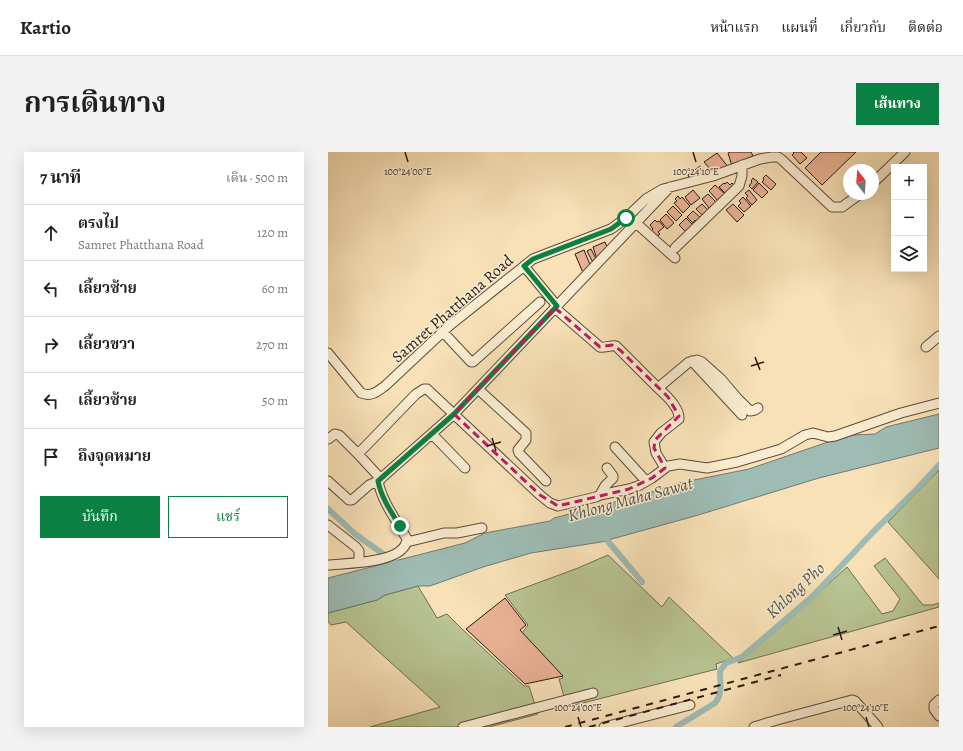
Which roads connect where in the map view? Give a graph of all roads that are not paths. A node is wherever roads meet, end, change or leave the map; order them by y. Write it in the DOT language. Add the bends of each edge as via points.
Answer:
graph roads {
  1 [pos="905,152"];
  2 [pos="778,155"];
  3 [pos="742,165"];
  4 [pos="879,177"];
  5 [pos="671,187"];
  6 [pos="852,200"];
  7 [pos="636,223"];
  8 [pos="675,248"];
  9 [pos="675,258"];
  10 [pos="524,266"];
  11 [pos="540,302"];
  12 [pos="556,307"];
  13 [pos="443,332"];
  14 [pos="939,336"];
  15 [pos="926,347"];
  16 [pos="328,353"];
  17 [pos="692,361"];
  18 [pos="658,388"];
  19 [pos="478,389"];
  20 [pos="939,402"];
  21 [pos="758,408"];
  22 [pos="454,414"];
  23 [pos="742,415"];
  24 [pos="432,434"];
  25 [pos="328,439"];
  26 [pos="614,447"];
  27 [pos="358,454"];
  28 [pos="465,468"];
  29 [pos="607,468"];
  30 [pos="665,468"];
  31 [pos="380,480"];
  32 [pos="328,481"];
  33 [pos="546,481"];
  34 [pos="646,481"];
  35 [pos="600,495"];
  36 [pos="328,525"];
  37 [pos="482,528"];
  38 [pos="407,542"];
  39 [pos="362,562"];
  40 [pos="328,565"];
  41 [pos="593,692"];
  42 [pos="939,700"];
  43 [pos="690,706"];
  44 [pos="939,716"];
  45 [pos="463,727"];
  46 [pos="604,727"];
  47 [pos="754,727"];
  48 [pos="878,727"];
  1 -- 4 [label="street"];
  2 -- 3 [label="street, Samret Phatthana Road"];
  2 -- 6 [label="street, Samret Phatthana Road" via="832,206 842,207"];
  3 -- 5 [label="street, Samret Phatthana Road"];
  3 -- 8 [label="street" via="739,186"];
  5 -- 7 [label="street"];
  5 -- 10 [label="street, Samret Phatthana Road" via="646,199 611,229 533,259"];
  7 -- 9 [label="street"];
  7 -- 12 [label="street"];
  10 -- 12 [label="street"];
  10 -- 13 [label="street, Samret Phatthana Road"];
  11 -- 13 [label="street" via="473,362"];
  12 -- 18 [label="street" via="600,347 616,346"];
  12 -- 19 [label="street"];
  13 -- 16 [label="street, Samret Phatthana Road" via="373,394 361,393"];
  14 -- 15 [label="street"];
  17 -- 18 [label="street"];
  17 -- 21 [label="street" via="702,362 722,379 750,411"];
  17 -- 23 [label="street"];
  18 -- 30 [label="street" via="675,406 679,416 656,437 654,442 656,453"];
  19 -- 22 [label="street"];
  19 -- 33 [label="street" via="526,433 526,440 518,450 519,453"];
  20 -- 30 [label="street" via="835,436 813,433 805,435 781,449 737,462 707,468 680,464"];
  22 -- 24 [label="street"];
  22 -- 27 [label="street" via="424,389 416,394"];
  22 -- 35 [label="street" via="555,506"];
  24 -- 28 [label="street"];
  24 -- 31 [label="street"];
  25 -- 27 [label="street" via="335,434 338,435"];
  26 -- 34 [label="street"];
  27 -- 31 [label="street"];
  29 -- 35 [label="street" via="613,478"];
  30 -- 34 [label="street"];
  31 -- 32 [label="street" via="369,485 352,500"];
  31 -- 38 [label="street" via="380,488"];
  34 -- 35 [label="street" via="629,489"];
  36 -- 39 [label="street" via="356,547"];
  37 -- 38 [label="street" via="444,533"];
  38 -- 39 [label="street" via="401,551 372,562"];
  39 -- 40 [label="street"];
  41 -- 45 [label="street"];
  42 -- 44 [label="street" via="934,709"];
  43 -- 46 [label="street"];
  47 -- 48 [label="street" via="852,700"];
}
